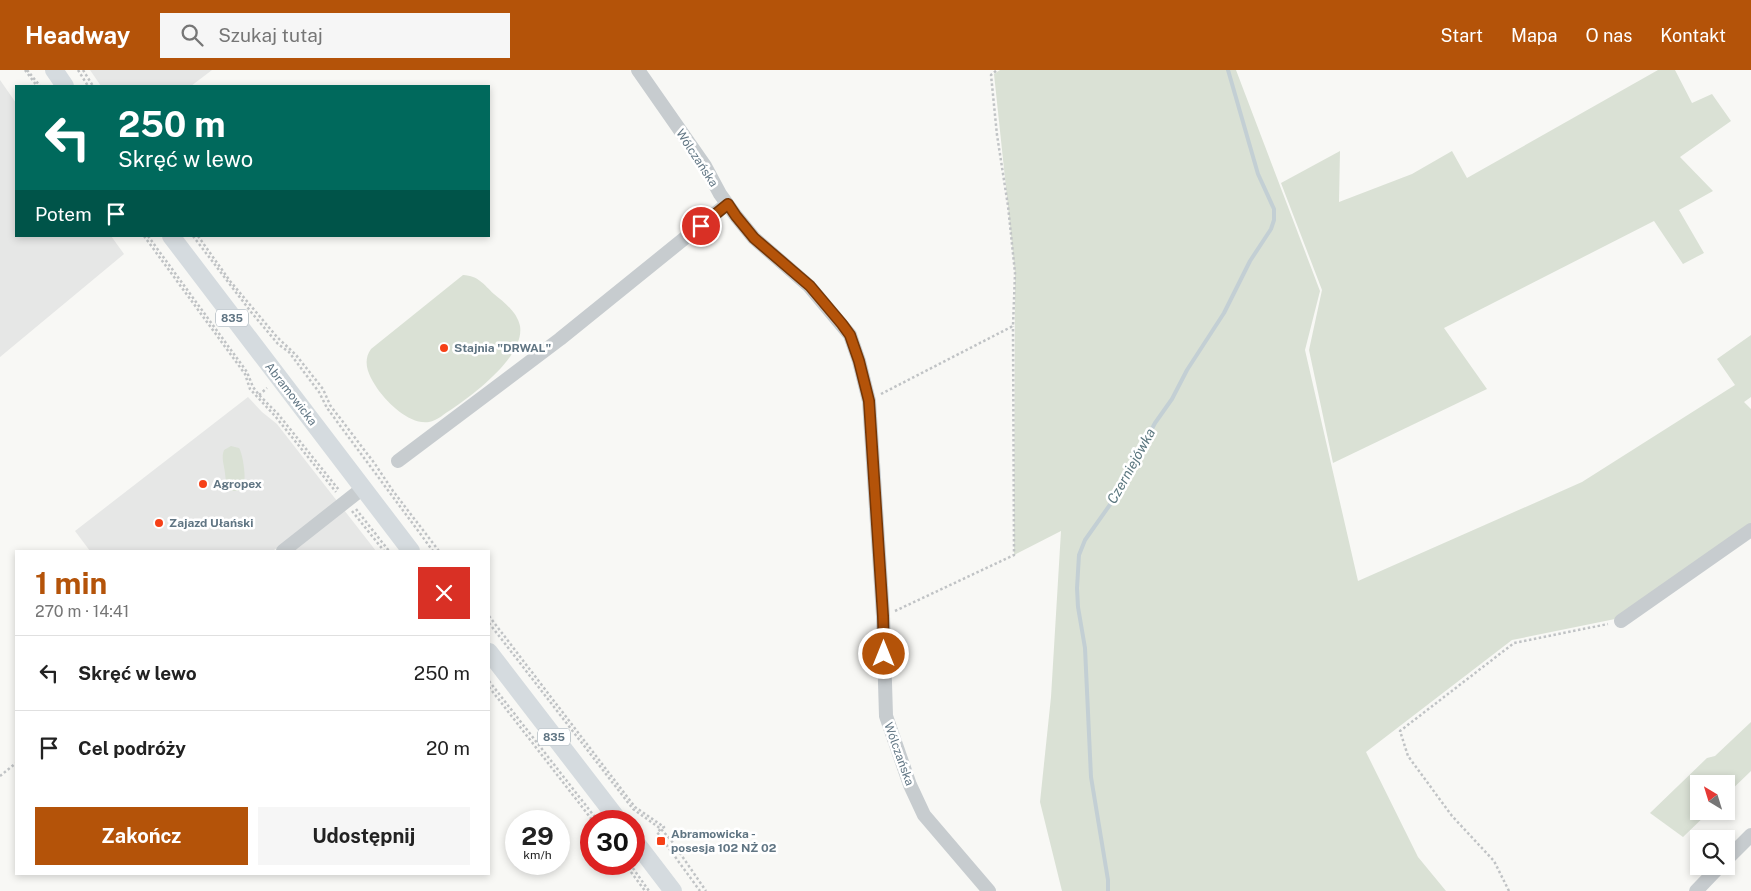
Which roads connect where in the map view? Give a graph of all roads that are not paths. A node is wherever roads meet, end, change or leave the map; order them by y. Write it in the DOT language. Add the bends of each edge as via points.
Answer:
graph roads {
  1 [pos="54,70"];
  2 [pos="638,70"];
  3 [pos="64,85"];
  4 [pos="728,204"];
  5 [pos="172,237"];
  6 [pos="398,462"];
  7 [pos="363,488"];
  8 [pos="1751,530"];
  9 [pos="284,550"];
  10 [pos="410,550"];
  11 [pos="1621,621"];
  12 [pos="490,653"];
  13 [pos="611,810"];
  14 [pos="1751,835"];
  15 [pos="1735,851"];
  16 [pos="645,854"];
  17 [pos="1711,875"];
  18 [pos="673,891"];
  19 [pos="989,891"];
  20 [pos="1696,891"];
  1 -- 3 [label="main road"];
  2 -- 4 [label="street, Wólczańska"];
  4 -- 6 [label="street" via="567,334"];
  4 -- 19 [label="street, Wólczańska" via="754,238 810,286 850,335 869,401 886,716 924,815"];
  5 -- 7 [label="main road, Abramowicka / 835"];
  7 -- 9 [label="street"];
  7 -- 10 [label="main road, Abramowicka / 835"];
  8 -- 11 [label="street"];
  12 -- 13 [label="main road, 835"];
  14 -- 15 [label="street"];
  16 -- 18 [label="main road"];
  17 -- 20 [label="street"];
}
